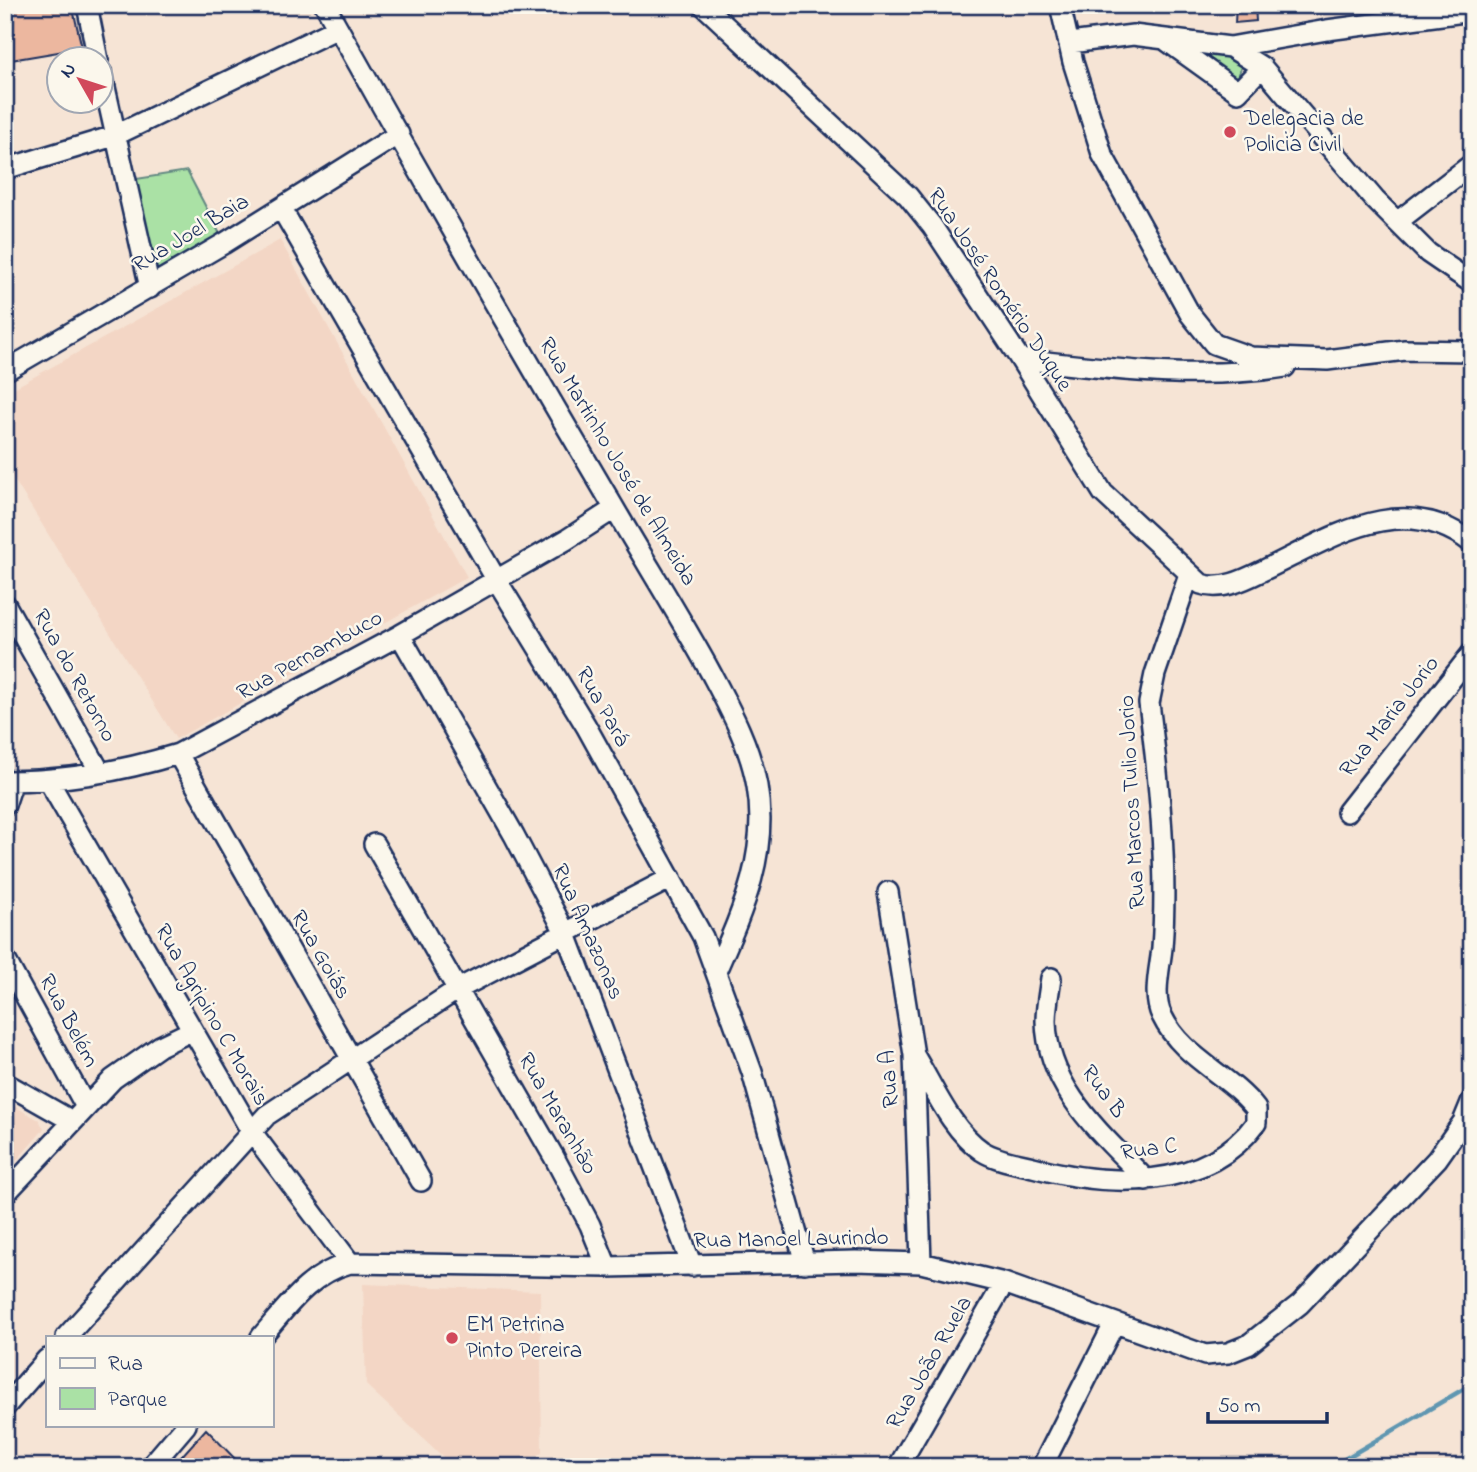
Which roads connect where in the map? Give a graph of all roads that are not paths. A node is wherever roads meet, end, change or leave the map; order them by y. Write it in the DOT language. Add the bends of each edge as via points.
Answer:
graph roads {
  1 [pos="87,5"];
  2 [pos="325,5"];
  3 [pos="703,5"];
  4 [pos="1060,5"];
  5 [pos="1472,11"];
  6 [pos="338,28"];
  7 [pos="1165,39"];
  8 [pos="1070,43"];
  9 [pos="95,46"];
  10 [pos="1230,47"];
  11 [pos="1262,67"];
  12 [pos="110,116"];
  13 [pos="399,134"];
  14 [pos="114,135"];
  15 [pos="1472,164"];
  16 [pos="5,169"];
  17 [pos="281,208"];
  18 [pos="1397,222"];
  19 [pos="1472,283"];
  20 [pos="150,288"];
  21 [pos="1472,351"];
  22 [pos="1020,359"];
  23 [pos="1327,360"];
  24 [pos="5,371"];
  25 [pos="614,509"];
  26 [pos="1472,543"];
  27 [pos="1189,575"];
  28 [pos="496,579"];
  29 [pos="5,604"];
  30 [pos="400,635"];
  31 [pos="1472,653"];
  32 [pos="178,754"];
  33 [pos="100,772"];
  34 [pos="48,780"];
  35 [pos="9,781"];
  36 [pos="5,805"];
  37 [pos="1347,812"];
  38 [pos="374,844"];
  39 [pos="671,878"];
  40 [pos="888,892"];
  41 [pos="566,934"];
  42 [pos="5,958"];
  43 [pos="717,969"];
  44 [pos="1051,978"];
  45 [pos="458,989"];
  46 [pos="1158,990"];
  47 [pos="191,1031"];
  48 [pos="914,1055"];
  49 [pos="350,1059"];
  50 [pos="5,1083"];
  51 [pos="1472,1100"];
  52 [pos="79,1114"];
  53 [pos="251,1131"];
  54 [pos="1146,1180"];
  55 [pos="421,1181"];
  56 [pos="5,1194"];
  57 [pos="350,1263"];
  58 [pos="805,1263"];
  59 [pos="921,1263"];
  60 [pos="692,1266"];
  61 [pos="607,1267"];
  62 [pos="1004,1283"];
  63 [pos="1114,1324"];
  64 [pos="67,1336"];
  65 [pos="262,1336"];
  66 [pos="46,1360"];
  67 [pos="5,1407"];
  68 [pos="185,1426"];
  69 [pos="150,1467"];
  70 [pos="898,1467"];
  71 [pos="1042,1467"];
  1 -- 9 [label="street"];
  2 -- 6 [label="street, Rua Martinho José de Almeida"];
  3 -- 22 [label="street, Rua José Romério Duque" via="908,196"];
  4 -- 8 [label="street"];
  5 -- 10 [label="street"];
  6 -- 13 [label="street, Rua Martinho José de Almeida"];
  6 -- 14 [label="street"];
  7 -- 8 [label="street" via="1110,36"];
  7 -- 10 [label="street"];
  7 -- 11 [label="street" via="1238,92"];
  8 -- 23 [label="street" via="1102,154 1204,335 1226,351 1251,357"];
  10 -- 11 [label="street"];
  11 -- 18 [label="street"];
  12 -- 14 [label="street"];
  13 -- 17 [label="street, Rua Joel Baia"];
  13 -- 25 [label="street, Rua Martinho José de Almeida" via="447,225"];
  14 -- 16 [label="street"];
  14 -- 20 [label="street"];
  15 -- 18 [label="street"];
  17 -- 20 [label="street, Rua Joel Baia"];
  17 -- 28 [label="street, Rua Pará"];
  18 -- 19 [label="street" via="1444,266"];
  20 -- 24 [label="street, Rua Joel Baia"];
  21 -- 23 [label="street" via="1405,350"];
  22 -- 23 [label="street" via="1216,374"];
  22 -- 27 [label="street, Rua José Romério Duque" via="1102,493"];
  25 -- 28 [label="street, Rua Pernambuco"];
  25 -- 43 [label="street, Rua Martinho José de Almeida" via="683,621 751,756 761,832 756,868"];
  26 -- 27 [label="street, Rua José Romério Duque" via="1451,527 1405,517 1343,532 1247,578 1217,587 1201,584"];
  27 -- 46 [label="street, Rua Marcos Tulio Jorio" via="1149,703 1164,905"];
  28 -- 30 [label="street, Rua Pernambuco"];
  28 -- 39 [label="street, Rua Pará" via="552,667"];
  29 -- 33 [label="street, Rua do Retorno"];
  30 -- 32 [label="street, Rua Pernambuco"];
  30 -- 41 [label="street, Rua Amazonas"];
  31 -- 37 [label="street, Rua Maria Jorio"];
  32 -- 33 [label="street, Rua Pernambuco"];
  32 -- 49 [label="street, Rua Goiás"];
  33 -- 34 [label="street, Rua Pernambuco"];
  34 -- 35 [label="street, Rua Pernambuco"];
  34 -- 47 [label="street, Rua Agripino C Morais"];
  35 -- 36 [label="street"];
  38 -- 45 [label="street, Rua Maranhão"];
  39 -- 41 [label="street"];
  39 -- 43 [label="street, Rua Pará"];
  40 -- 48 [label="street, Rua A"];
  41 -- 45 [label="street"];
  41 -- 60 [label="street, Rua Amazonas"];
  42 -- 52 [label="street, Rua Belém"];
  43 -- 58 [label="street, Rua Pará" via="752,1072"];
  44 -- 54 [label="street, Rua B" via="1046,1021 1064,1088"];
  45 -- 49 [label="street"];
  45 -- 61 [label="street, Rua Maranhão" via="560,1168"];
  46 -- 54 [label="street, Rua C" via="1160,1014 1173,1035 1247,1097 1256,1109 1256,1123 1235,1145 1200,1166"];
  47 -- 52 [label="street" via="137,1060"];
  47 -- 53 [label="street, Rua Agripino C Morais"];
  48 -- 54 [label="street, Rua C" via="956,1125 983,1151 1056,1174"];
  48 -- 59 [label="street, Rua A"];
  49 -- 53 [label="street" via="275,1109"];
  49 -- 55 [label="street, Rua Goiás"];
  50 -- 52 [label="street"];
  51 -- 63 [label="street, Rua Manoel Laurindo" via="1437,1159 1300,1304 1248,1345 1205,1355"];
  52 -- 56 [label="street"];
  53 -- 57 [label="street, Rua Agripino C Morais"];
  53 -- 64 [label="street"];
  57 -- 61 [label="street, Rua Manoel Laurindo"];
  57 -- 65 [label="street, Rua Manoel Laurindo" via="321,1273"];
  58 -- 59 [label="street, Rua Manoel Laurindo"];
  58 -- 60 [label="street, Rua Manoel Laurindo"];
  59 -- 62 [label="street, Rua Manoel Laurindo"];
  60 -- 61 [label="street, Rua Manoel Laurindo"];
  62 -- 63 [label="street, Rua Manoel Laurindo"];
  62 -- 70 [label="street, Rua João Ruela"];
  63 -- 71 [label="street"];
  66 -- 67 [label="street"];
  68 -- 69 [label="street"];
}
